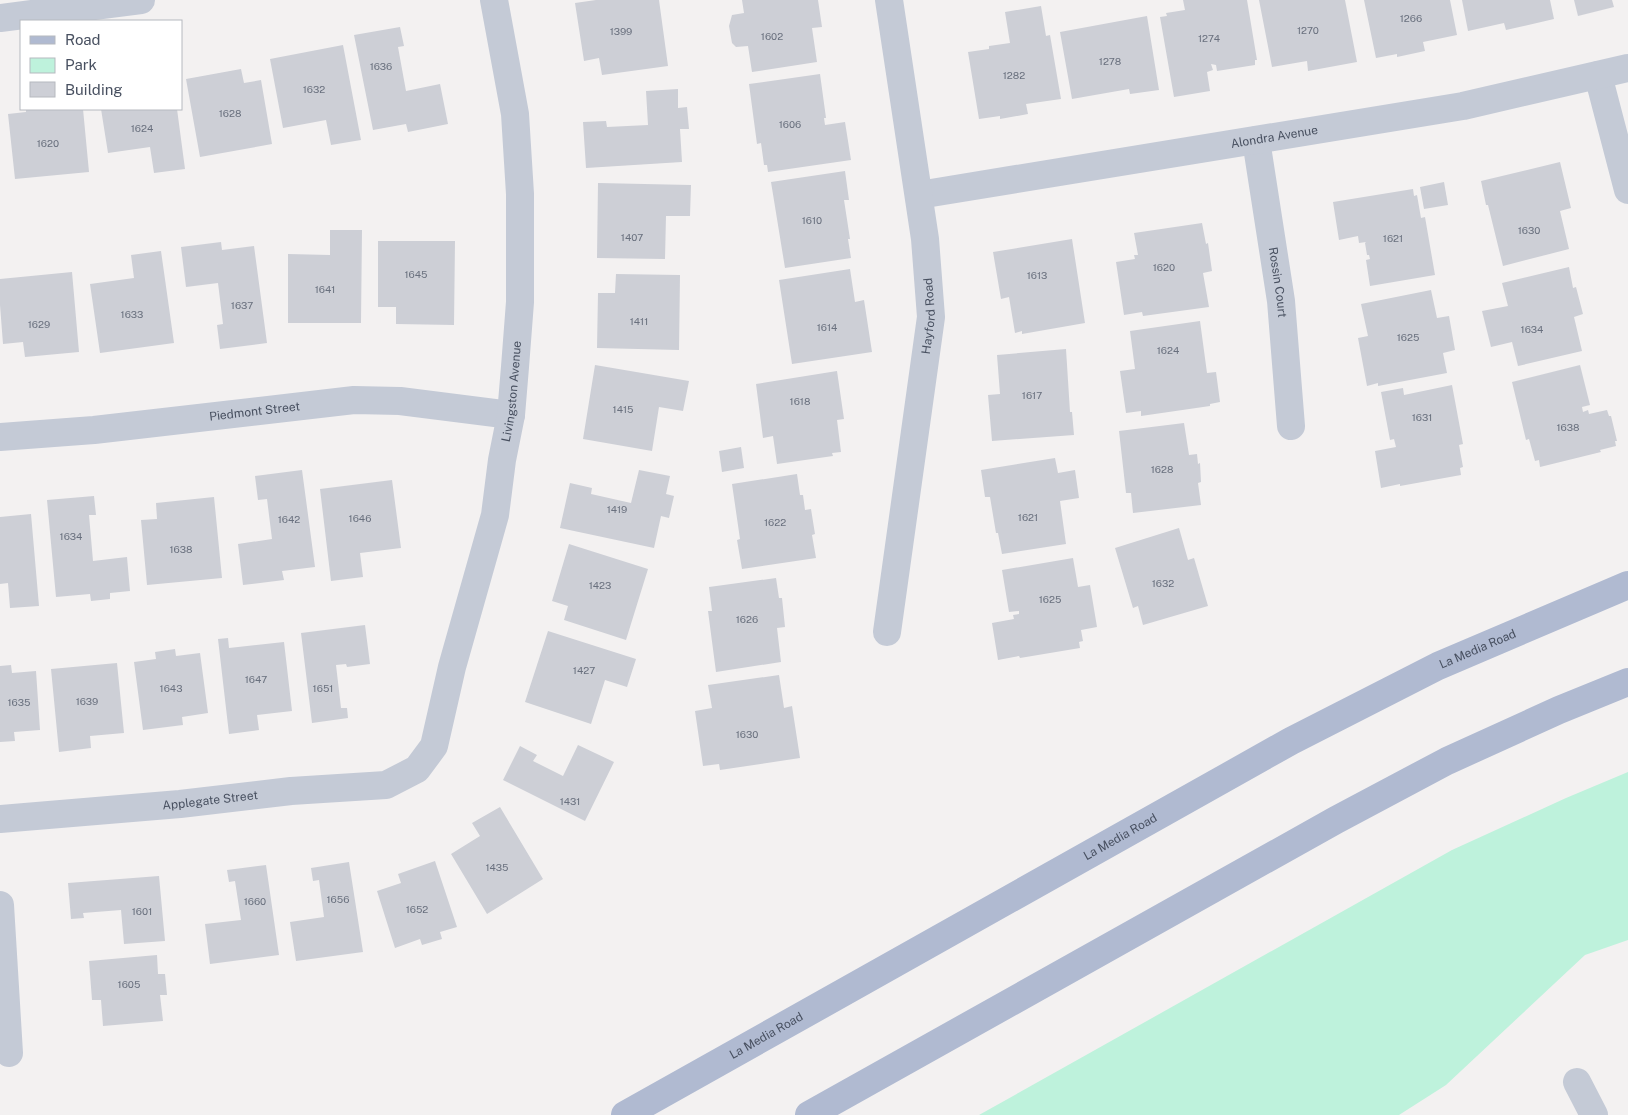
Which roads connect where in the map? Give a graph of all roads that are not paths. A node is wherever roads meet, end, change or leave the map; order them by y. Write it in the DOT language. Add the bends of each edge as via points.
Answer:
graph roads {
  1 [pos="141,0"];
  2 [pos="494,0"];
  3 [pos="889,0"];
  4 [pos="0,18"];
  5 [pos="1628,68"];
  6 [pos="1598,75"];
  7 [pos="1256,140"];
  8 [pos="1628,190"];
  9 [pos="919,195"];
  10 [pos="511,415"];
  11 [pos="1291,426"];
  12 [pos="0,437"];
  13 [pos="1628,585"];
  14 [pos="886,632"];
  15 [pos="1628,682"];
  16 [pos="417,769"];
  17 [pos="0,819"];
  18 [pos="0,905"];
  19 [pos="9,1054"];
  20 [pos="1577,1082"];
  21 [pos="625,1115"];
  22 [pos="809,1115"];
  23 [pos="1594,1115"];
  1 -- 4 [label="street"];
  2 -- 10 [label="street, Livingston Avenue" via="515,114 520,194 520,302"];
  3 -- 9 [label="street, Hayford Road"];
  5 -- 6 [label="street, Alondra Avenue"];
  6 -- 7 [label="street, Alondra Avenue" via="1463,106"];
  6 -- 8 [label="street"];
  7 -- 9 [label="street, Alondra Avenue"];
  7 -- 11 [label="street, Rossin Court" via="1282,301"];
  9 -- 14 [label="street, Hayford Road" via="931,317"];
  10 -- 12 [label="street, Piedmont Street" via="400,401 354,400 94,430"];
  10 -- 16 [label="street, Livingston Avenue" via="493,524 452,667 434,746"];
  13 -- 21 [label="main road, La Media Road" via="1438,666 1291,741"];
  15 -- 22 [label="main road" via="1447,761"];
  16 -- 17 [label="street, Applegate Street" via="386,785"];
  18 -- 19 [label="street"];
  20 -- 23 [label="street"];
}
